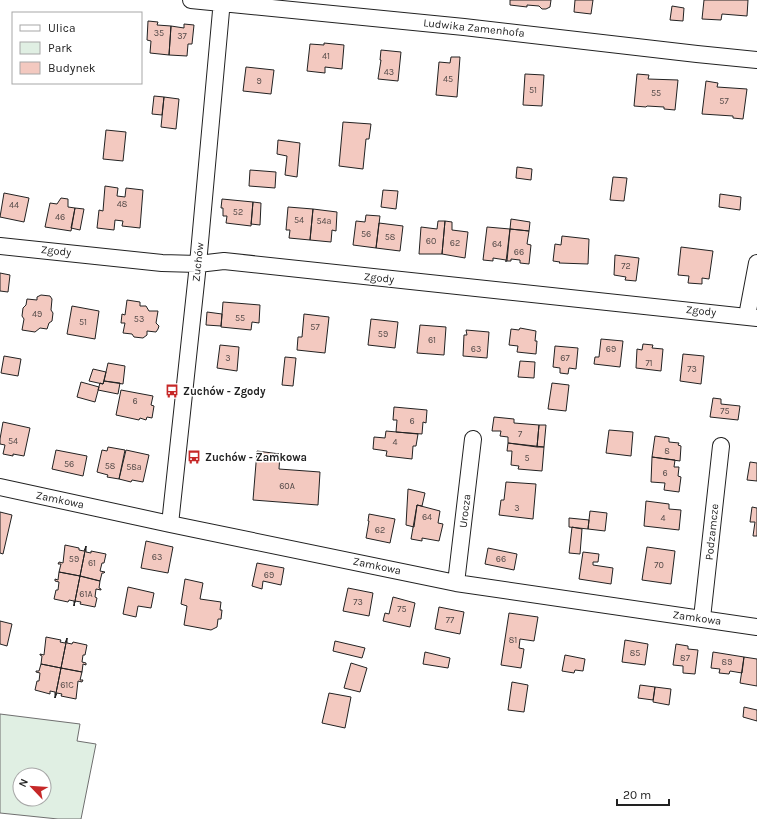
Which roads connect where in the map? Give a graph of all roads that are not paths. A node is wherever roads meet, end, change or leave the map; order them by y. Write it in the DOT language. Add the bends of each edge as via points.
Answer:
graph roads {
  1 [pos="190,0"];
  2 [pos="222,2"];
  3 [pos="757,60"];
  4 [pos="0,246"];
  5 [pos="198,264"];
  6 [pos="757,264"];
  7 [pos="752,317"];
  8 [pos="473,439"];
  9 [pos="721,446"];
  10 [pos="0,487"];
  11 [pos="170,524"];
  12 [pos="456,583"];
  13 [pos="702,618"];
  14 [pos="757,627"];
  1 -- 2 [label="street, Ludwika Zamenhofa"];
  2 -- 3 [label="street, Ludwika Zamenhofa" via="464,26"];
  2 -- 5 [label="street, Zuchów"];
  4 -- 5 [label="street, Zgody" via="162,263"];
  5 -- 7 [label="street, Zgody" via="224,261"];
  5 -- 11 [label="street, Zuchów"];
  6 -- 7 [label="street"];
  8 -- 12 [label="street, Urocza"];
  9 -- 13 [label="street, Podzamcze"];
  10 -- 11 [label="street, Zamkowa"];
  11 -- 12 [label="street, Zamkowa"];
  12 -- 13 [label="street, Zamkowa"];
  13 -- 14 [label="street, Zamkowa"];
}
